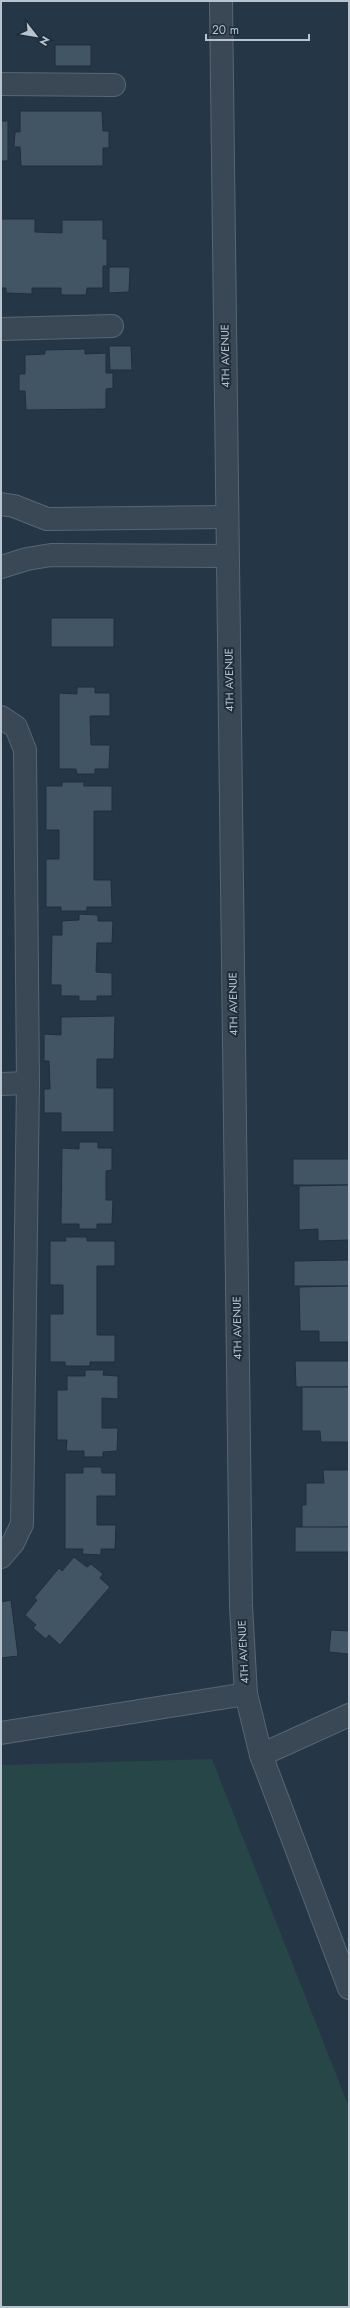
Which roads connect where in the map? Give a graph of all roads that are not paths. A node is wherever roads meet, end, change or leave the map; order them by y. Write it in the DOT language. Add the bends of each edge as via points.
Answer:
graph roads {
  1 [pos="221,1"];
  2 [pos="1,84"];
  3 [pos="114,85"];
  4 [pos="112,326"];
  5 [pos="1,329"];
  6 [pos="5,501"];
  7 [pos="226,517"];
  8 [pos="227,556"];
  9 [pos="1,567"];
  10 [pos="1,717"];
  11 [pos="28,1083"];
  12 [pos="1,1084"];
  13 [pos="1,1558"];
  14 [pos="246,1694"];
  15 [pos="349,1715"];
  16 [pos="1,1733"];
  17 [pos="261,1755"];
  18 [pos="349,1988"];
  1 -- 7 [label="street, 4TH AVENUE"];
  2 -- 3 [label="street"];
  4 -- 5 [label="street"];
  6 -- 7 [label="street" via="47,519"];
  7 -- 8 [label="street, 4TH AVENUE"];
  8 -- 9 [label="street" via="51,555"];
  8 -- 14 [label="street, 4TH AVENUE" via="241,1606"];
  10 -- 11 [label="street" via="16,727 25,750"];
  11 -- 12 [label="street"];
  11 -- 13 [label="street" via="22,1524 13,1543"];
  14 -- 16 [label="street"];
  14 -- 17 [label="street, 4TH AVENUE"];
  15 -- 17 [label="street"];
  17 -- 18 [label="street, 4TH AVENUE"];
}
